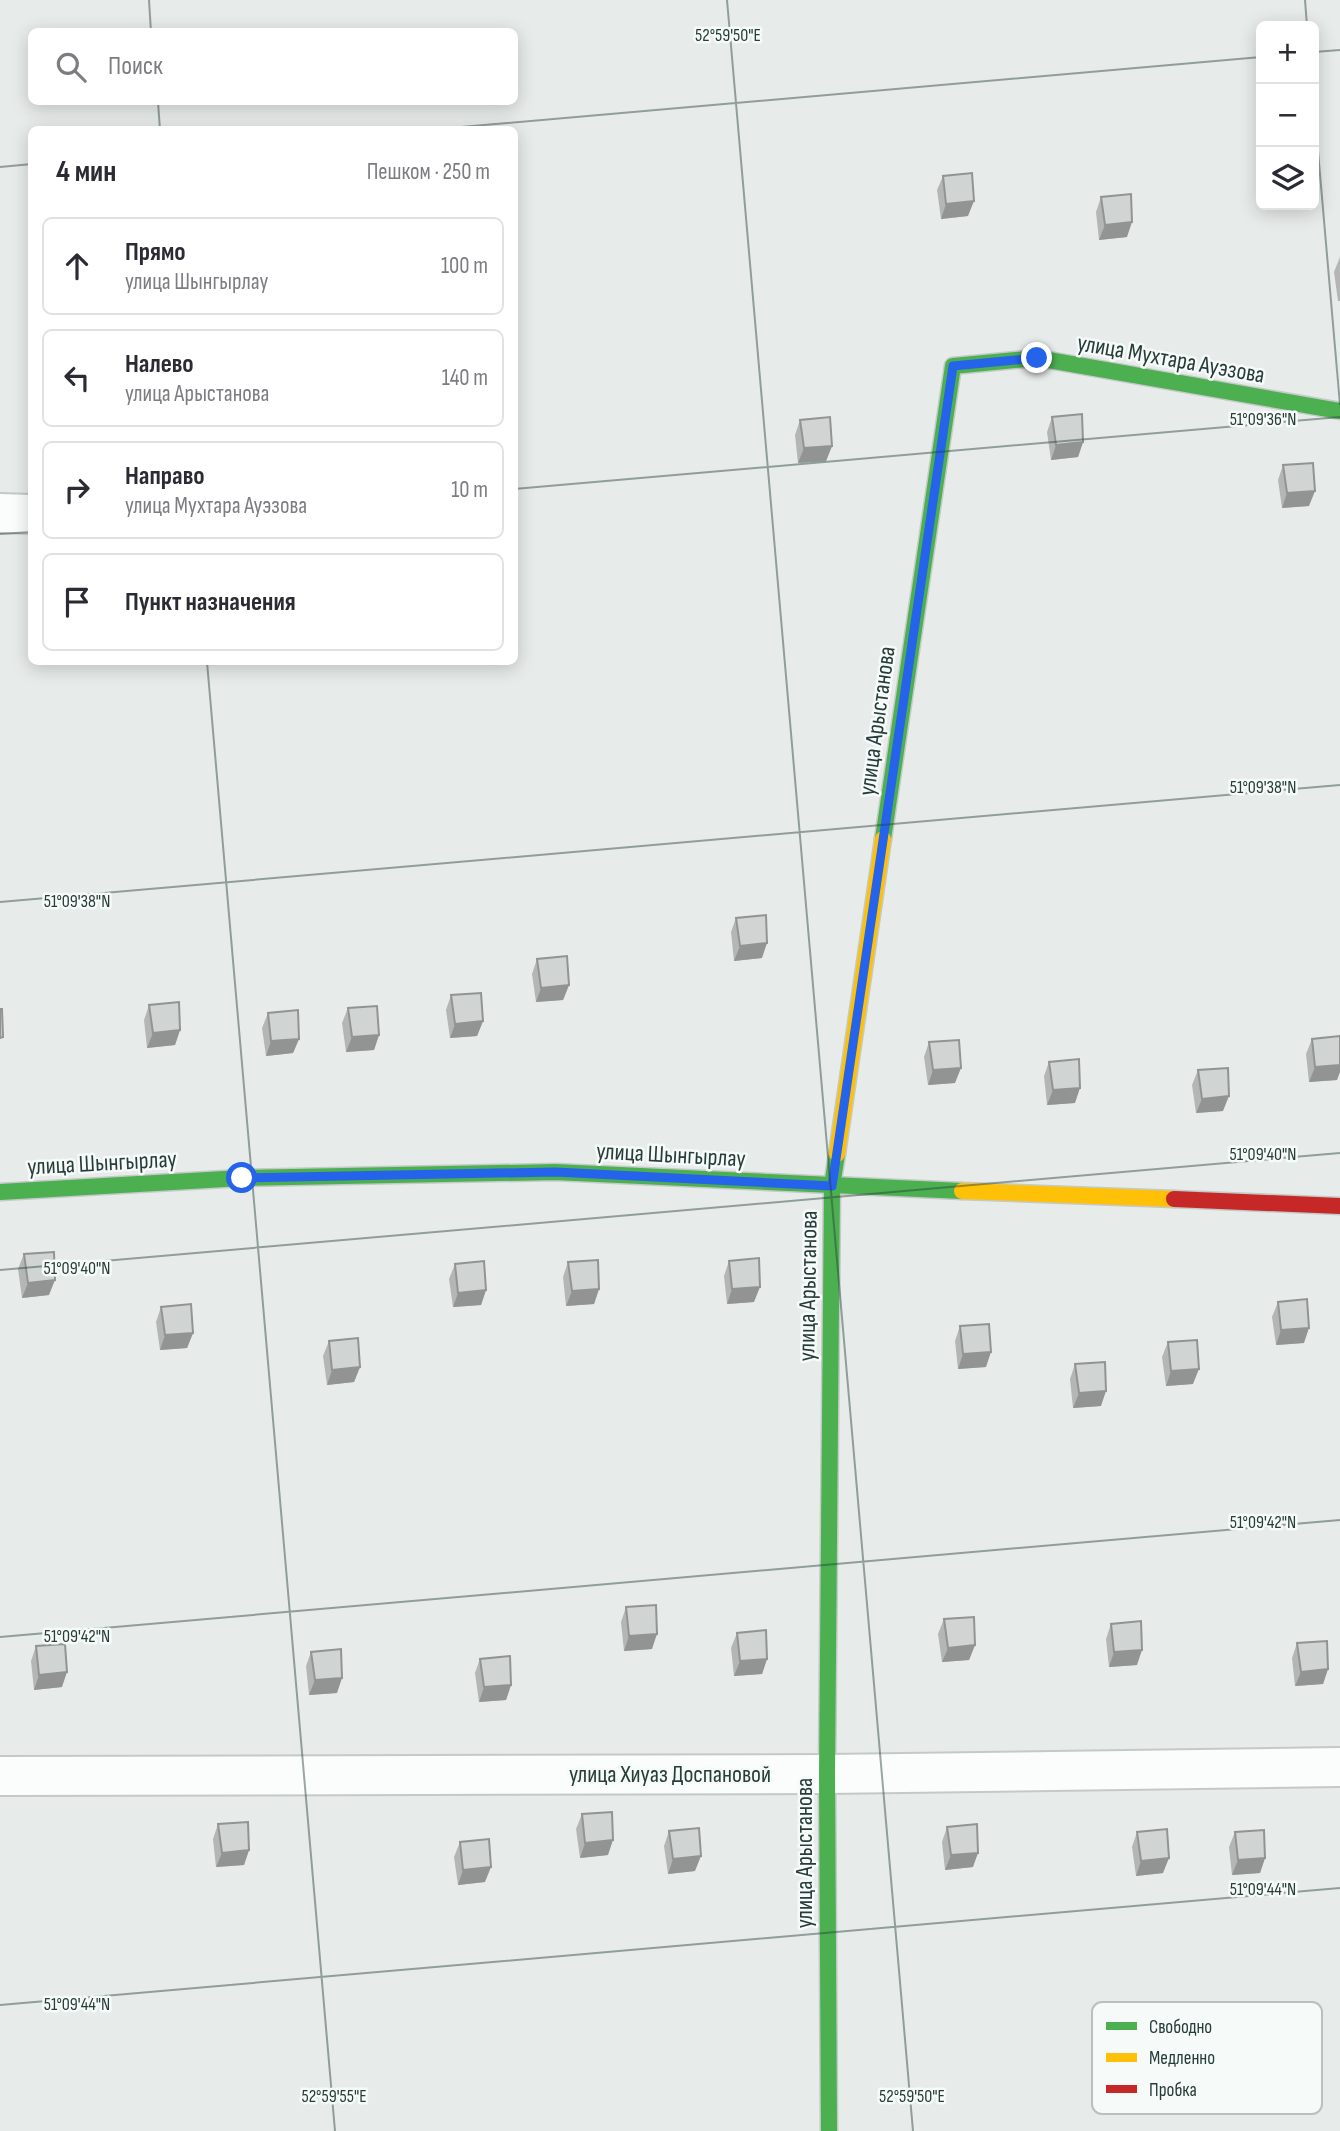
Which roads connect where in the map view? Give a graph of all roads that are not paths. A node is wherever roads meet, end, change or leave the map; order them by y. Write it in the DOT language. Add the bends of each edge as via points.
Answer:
graph roads {
  1 [pos="953,366"];
  2 [pos="1340,411"];
  3 [pos="0,513"];
  4 [pos="28,514"];
  5 [pos="832,1186"];
  6 [pos="0,1192"];
  7 [pos="1340,1206"];
  8 [pos="1340,1767"];
  9 [pos="827,1774"];
  10 [pos="0,1776"];
  11 [pos="829,2131"];
  1 -- 2 [label="street, улица Мухтара Ауэзова" via="1037,358"];
  1 -- 5 [label="street, улица Арыстанова"];
  3 -- 4 [label="street"];
  5 -- 6 [label="street, улица Шынгырлау" via="555,1172 242,1178"];
  5 -- 7 [label="street, улица Шынгырлау"];
  5 -- 9 [label="street, улица Арыстанова"];
  8 -- 9 [label="street, улица Хиуаз Доспановой"];
  9 -- 10 [label="street, улица Хиуаз Доспановой"];
  9 -- 11 [label="street, улица Арыстанова"];
}
